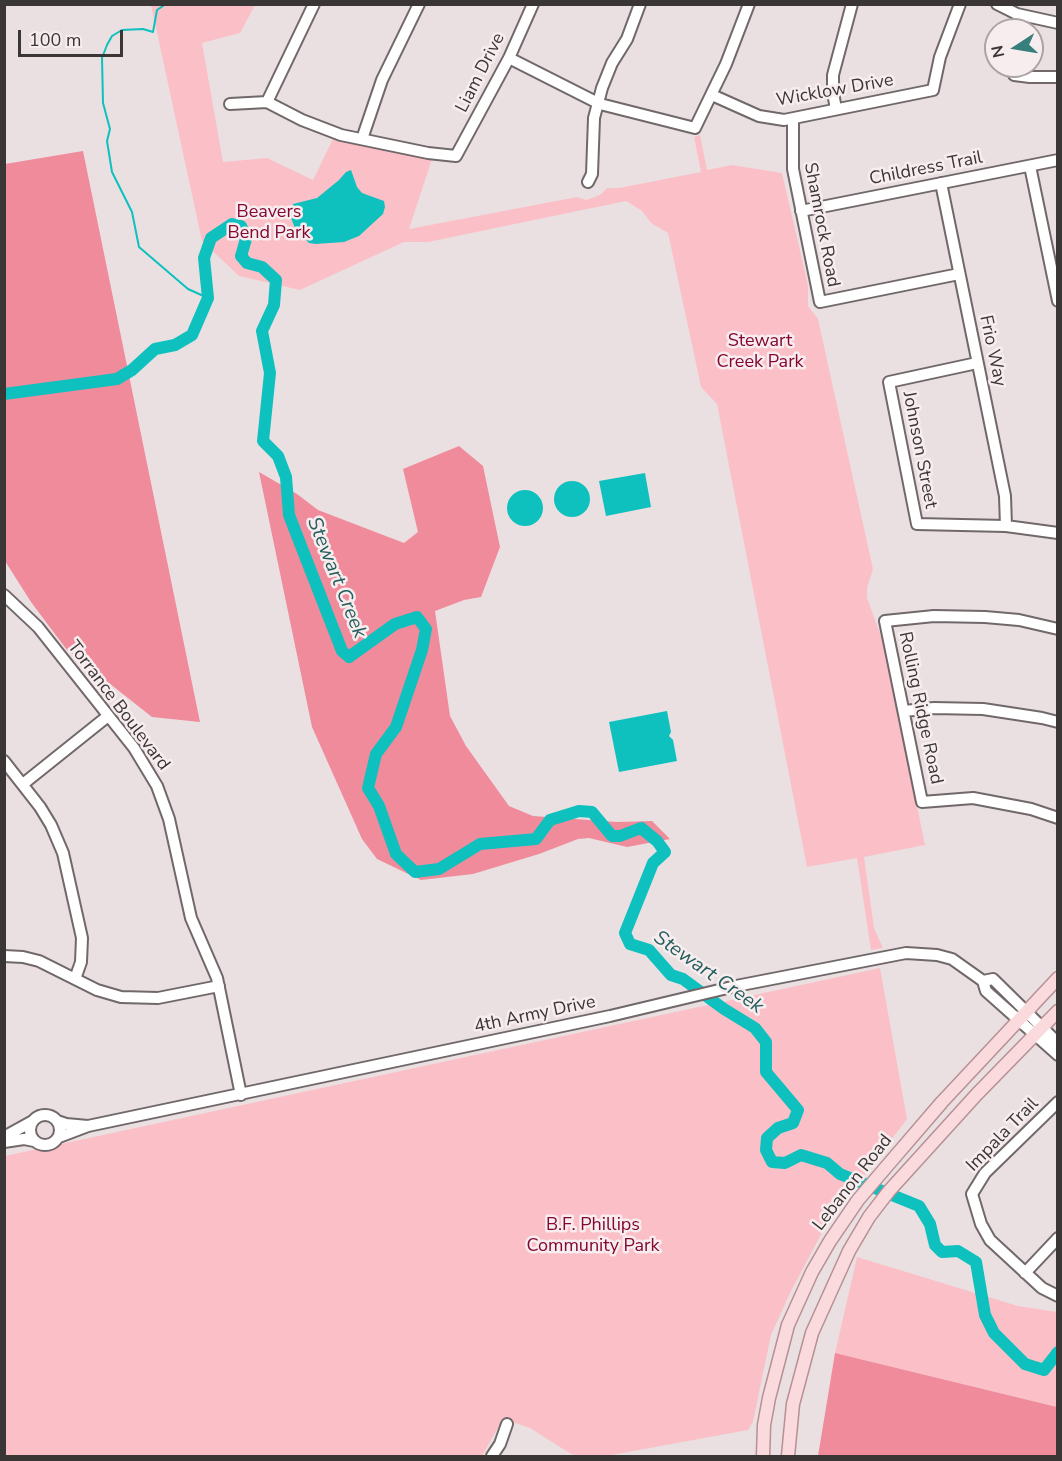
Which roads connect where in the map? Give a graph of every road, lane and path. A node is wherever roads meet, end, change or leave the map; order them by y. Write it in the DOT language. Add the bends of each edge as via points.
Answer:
graph roads {
  1 [pos="314,4"];
  2 [pos="419,4"];
  3 [pos="533,4"];
  4 [pos="640,4"];
  5 [pos="749,4"];
  6 [pos="852,4"];
  7 [pos="960,4"];
  8 [pos="997,4"];
  9 [pos="1058,23"];
  10 [pos="509,58"];
  11 [pos="712,95"];
  12 [pos="267,102"];
  13 [pos="230,104"];
  14 [pos="600,104"];
  15 [pos="836,109"];
  16 [pos="793,119"];
  17 [pos="362,139"];
  18 [pos="1058,160"];
  19 [pos="1030,166"];
  20 [pos="588,182"];
  21 [pos="941,183"];
  22 [pos="801,211"];
  23 [pos="959,274"];
  24 [pos="1058,301"];
  25 [pos="977,363"];
  26 [pos="1006,526"];
  27 [pos="1058,534"];
  28 [pos="4,595"];
  29 [pos="1058,629"];
  30 [pos="904,711"];
  31 [pos="108,716"];
  32 [pos="1058,722"];
  33 [pos="4,761"];
  34 [pos="23,784"];
  35 [pos="1058,818"];
  36 [pos="4,956"];
  37 [pos="1058,978"];
  38 [pos="75,979"];
  39 [pos="219,986"];
  40 [pos="1058,1011"];
  41 [pos="1021,1017"];
  42 [pos="1038,1031"];
  43 [pos="1058,1043"];
  44 [pos="1058,1055"];
  45 [pos="241,1095"];
  46 [pos="1058,1102"];
  47 [pos="33,1121"];
  48 [pos="57,1121"];
  49 [pos="88,1126"];
  50 [pos="4,1137"];
  51 [pos="59,1137"];
  52 [pos="34,1141"];
  53 [pos="4,1142"];
  54 [pos="1058,1238"];
  55 [pos="1025,1273"];
  56 [pos="1058,1296"];
  57 [pos="507,1424"];
  58 [pos="492,1456"];
  59 [pos="763,1456"];
  60 [pos="788,1456"];
  1 -- 12 [label="street"];
  2 -- 17 [label="street" via="382,80"];
  3 -- 10 [label="street, Liam Drive"];
  4 -- 14 [label="street" via="602,88"];
  5 -- 11 [label="street"];
  6 -- 15 [label="street" via="833,75"];
  7 -- 15 [label="street, Wicklow Drive" via="940,57 933,90"];
  8 -- 9 [label="street" via="1017,14"];
  10 -- 14 [label="street"];
  10 -- 17 [label="street, Liam Drive" via="456,156"];
  11 -- 14 [label="street" via="694,128"];
  11 -- 16 [label="street, Wicklow Drive" via="759,116"];
  12 -- 13 [label="street"];
  12 -- 17 [label="street" via="321,129"];
  14 -- 20 [label="street" via="594,118 592,174"];
  15 -- 16 [label="street, Wicklow Drive"];
  16 -- 22 [label="street, Shamrock Road" via="791,158"];
  18 -- 19 [label="street, Childress Trail"];
  19 -- 21 [label="street, Childress Trail"];
  19 -- 24 [label="street"];
  21 -- 22 [label="street, Childress Trail"];
  21 -- 23 [label="street, Frio Way"];
  22 -- 23 [label="street, Shamrock Road" via="820,302"];
  23 -- 25 [label="street, Frio Way"];
  25 -- 26 [label="street, Frio Way" via="1005,496"];
  25 -- 26 [label="street, Johnson Street" via="889,382 917,524"];
  26 -- 27 [label="street"];
  28 -- 31 [label="street, Torrance Boulevard" via="34,623"];
  29 -- 30 [label="street, Rolling Ridge Road" via="985,617 934,616 885,621"];
  30 -- 32 [label="street" via="983,708"];
  30 -- 35 [label="street, Rolling Ridge Road" via="922,802 973,798"];
  31 -- 34 [label="street"];
  31 -- 39 [label="street, Torrance Boulevard" via="142,759 162,796 189,912"];
  33 -- 34 [label="street"];
  34 -- 38 [label="street" via="51,825 67,866 82,938 81,962"];
  36 -- 38 [label="street" via="34,960"];
  37 -- 41 [label="main road, Lebanon Road"];
  38 -- 39 [label="street" via="105,993 139,998"];
  39 -- 45 [label="street, Torrance Boulevard"];
  40 -- 42 [label="main road, Lebanon Road"];
  41 -- 42 [label="street, 4th Army Drive"];
  41 -- 45 [label="street, 4th Army Drive" via="993,980 983,981 952,959 917,953 784,976"];
  41 -- 59 [label="main road, Lebanon Road" via="858,1200 830,1241 788,1325 769,1398"];
  42 -- 43 [label="street, 4th Army Drive"];
  42 -- 44 [label="street, 4th Army Drive"];
  42 -- 60 [label="main road, Lebanon Road" via="869,1217 825,1300 809,1342 793,1404"];
  45 -- 49 [label="street, 4th Army Drive"];
  46 -- 55 [label="street, Impala Trail" via="985,1173 972,1191 986,1235"];
  47 -- 48 [label="street, 4th Army Drive" via="45,1115"];
  47 -- 50 [label="street, 4th Army Drive"];
  47 -- 52 [label="street" via="30,1129"];
  48 -- 49 [label="street, 4th Army Drive"];
  48 -- 51 [label="street"];
  49 -- 51 [label="street, 4th Army Drive"];
  51 -- 52 [label="street, 4th Army Drive" via="46,1146"];
  52 -- 53 [label="street, 4th Army Drive"];
  54 -- 55 [label="street"];
  55 -- 56 [label="street"];
  57 -- 58 [label="street"];
}
